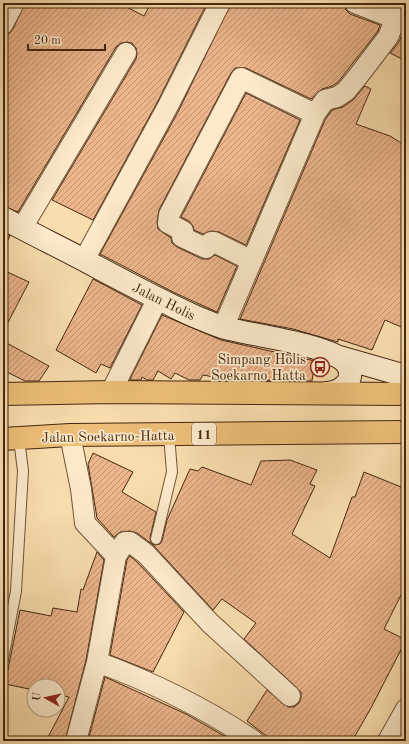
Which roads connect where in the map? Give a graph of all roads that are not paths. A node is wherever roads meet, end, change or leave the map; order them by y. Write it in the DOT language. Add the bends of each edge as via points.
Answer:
graph roads {
  1 [pos="14,3"];
  2 [pos="220,3"];
  3 [pos="355,3"];
  4 [pos="399,11"];
  5 [pos="3,24"];
  6 [pos="126,53"];
  7 [pos="316,114"];
  8 [pos="3,218"];
  9 [pos="22,228"];
  10 [pos="84,260"];
  11 [pos="252,261"];
  12 [pos="157,300"];
  13 [pos="223,328"];
  14 [pos="334,356"];
  15 [pos="406,376"];
  16 [pos="111,392"];
  17 [pos="327,393"];
  18 [pos="3,394"];
  19 [pos="406,394"];
  20 [pos="406,432"];
  21 [pos="70,435"];
  22 [pos="169,435"];
  23 [pos="11,439"];
  24 [pos="156,539"];
  25 [pos="116,556"];
  26 [pos="3,659"];
  27 [pos="97,662"];
  28 [pos="290,696"];
  29 [pos="406,709"];
  30 [pos="76,741"];
  31 [pos="254,741"];
  32 [pos="388,741"];
  1 -- 5 [label="street"];
  2 -- 10 [label="street" via="168,106"];
  3 -- 4 [label="street"];
  4 -- 7 [label="street" via="388,37 346,91 325,100"];
  6 -- 9 [label="street"];
  7 -- 11 [label="street"];
  7 -- 11 [label="street" via="241,78 169,215 168,223 181,229 182,237 206,248 214,242"];
  8 -- 9 [label="street, Jalan Holis"];
  9 -- 10 [label="street, Jalan Holis"];
  10 -- 12 [label="street, Jalan Holis"];
  11 -- 13 [label="street"];
  12 -- 13 [label="street, Jalan Holis"];
  12 -- 16 [label="street"];
  13 -- 14 [label="street, Jalan Holis" via="299,344"];
  14 -- 15 [label="street, Jalan Holis"];
  14 -- 17 [label="street, Jalan Holis" via="348,365 349,382 344,389 336,393"];
  16 -- 17 [label="highway"];
  16 -- 18 [label="highway"];
  17 -- 19 [label="highway"];
  20 -- 22 [label="highway, Jalan Soekarno-Hatta / 11"];
  21 -- 22 [label="highway, Jalan Soekarno-Hatta / 11"];
  21 -- 23 [label="highway, Jalan Soekarno-Hatta / 11"];
  21 -- 25 [label="street" via="82,489 85,524"];
  22 -- 24 [label="lane" via="172,472"];
  23 -- 26 [label="lane" via="23,471 16,591"];
  25 -- 27 [label="street"];
  25 -- 28 [label="street" via="125,542 130,542 146,554 210,623"];
  27 -- 30 [label="street"];
  27 -- 31 [label="street" via="139,677 178,696"];
  29 -- 32 [label="street"];
}
